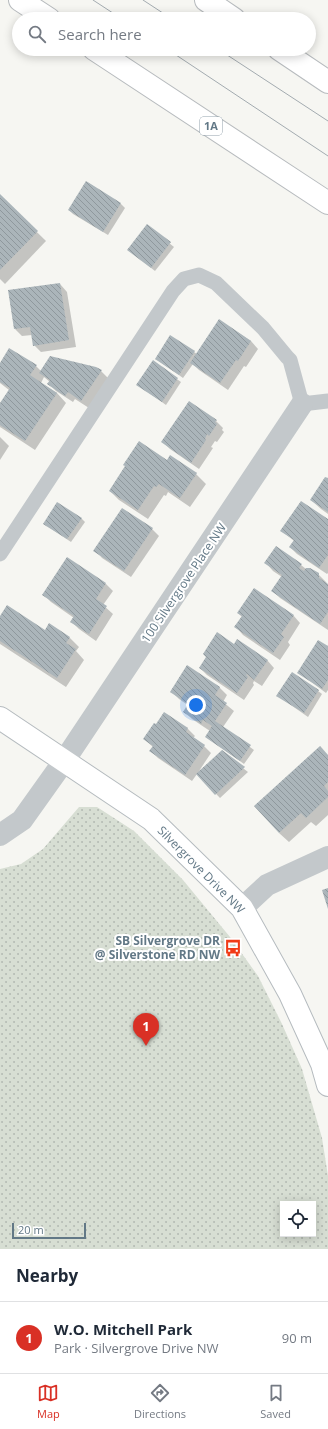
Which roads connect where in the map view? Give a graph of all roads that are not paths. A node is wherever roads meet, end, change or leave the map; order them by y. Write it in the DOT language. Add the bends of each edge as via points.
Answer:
graph roads {
  1 [pos="20,0"];
  2 [pos="206,0"];
  3 [pos="38,12"];
  4 [pos="224,12"];
  5 [pos="105,56"];
  6 [pos="289,56"];
  7 [pos="328,82"];
  8 [pos="328,203"];
  9 [pos="328,401"];
  10 [pos="302,404"];
  11 [pos="0,554"];
  12 [pos="0,718"];
  13 [pos="64,761"];
  14 [pos="0,835"];
  15 [pos="328,857"];
  16 [pos="242,908"];
  17 [pos="328,1085"];
  1 -- 3 [label="main road"];
  2 -- 4 [label="main road"];
  5 -- 8 [label="main road, 1A"];
  6 -- 7 [label="main road"];
  9 -- 10 [label="lane"];
  10 -- 11 [label="lane" via="290,360 263,328 216,283 199,275 184,279 173,291"];
  10 -- 13 [label="street, 100 Silvergrove Place NW"];
  12 -- 13 [label="main road, Silvergrove Drive NW"];
  13 -- 14 [label="street, 100 Silvergrove Place NW" via="22,820"];
  13 -- 16 [label="main road, Silvergrove Drive NW" via="150,819"];
  15 -- 16 [label="street" via="266,885"];
  16 -- 17 [label="main road, Silvergrove Drive NW" via="290,994 322,1064"];
}
